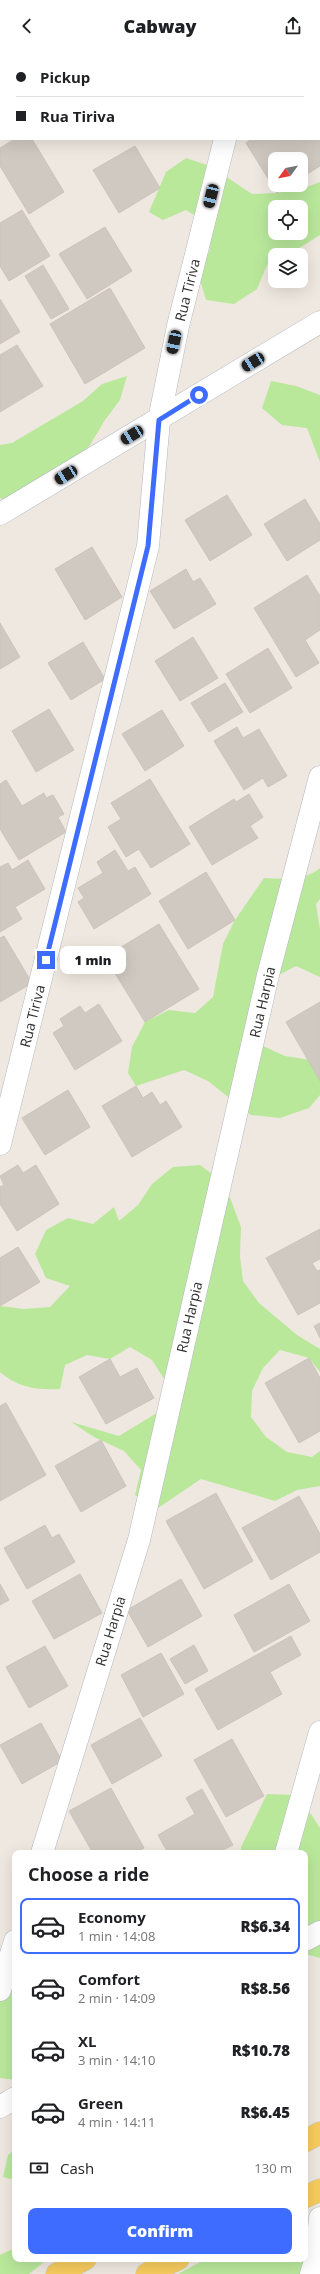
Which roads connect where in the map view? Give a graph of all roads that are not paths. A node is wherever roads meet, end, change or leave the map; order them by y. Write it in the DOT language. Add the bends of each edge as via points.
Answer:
graph roads {
  1 [pos="226,140"];
  2 [pos="320,322"];
  3 [pos="159,420"];
  4 [pos="0,514"];
  5 [pos="320,777"];
  6 [pos="0,1144"];
  7 [pos="320,1732"];
  8 [pos="43,1850"];
  9 [pos="287,1850"];
  10 [pos="320,1932"];
  11 [pos="308,1938"];
  12 [pos="12,1951"];
  13 [pos="0,1990"];
  14 [pos="12,2100"];
  15 [pos="0,2107"];
  16 [pos="320,2133"];
  17 [pos="308,2139"];
  18 [pos="320,2190"];
  19 [pos="308,2196"];
  20 [pos="320,2218"];
  21 [pos="79,2262"];
  22 [pos="172,2262"];
  23 [pos="57,2274"];
  24 [pos="147,2274"];
  25 [pos="311,2274"];
  1 -- 3 [label="street, Rua Tiriva" via="178,326"];
  2 -- 3 [label="street"];
  3 -- 4 [label="street"];
  3 -- 6 [label="street, Rua Tiriva" via="148,546"];
  5 -- 8 [label="street, Rua Harpia" via="268,975 139,1540"];
  7 -- 9 [label="street"];
  10 -- 11 [label="street"];
  12 -- 13 [label="street"];
  14 -- 15 [label="street"];
  16 -- 17 [label="main road"];
  18 -- 19 [label="main road"];
  20 -- 25 [label="street" via="316,2258"];
  21 -- 23 [label="main road"];
  22 -- 24 [label="main road"];
}
